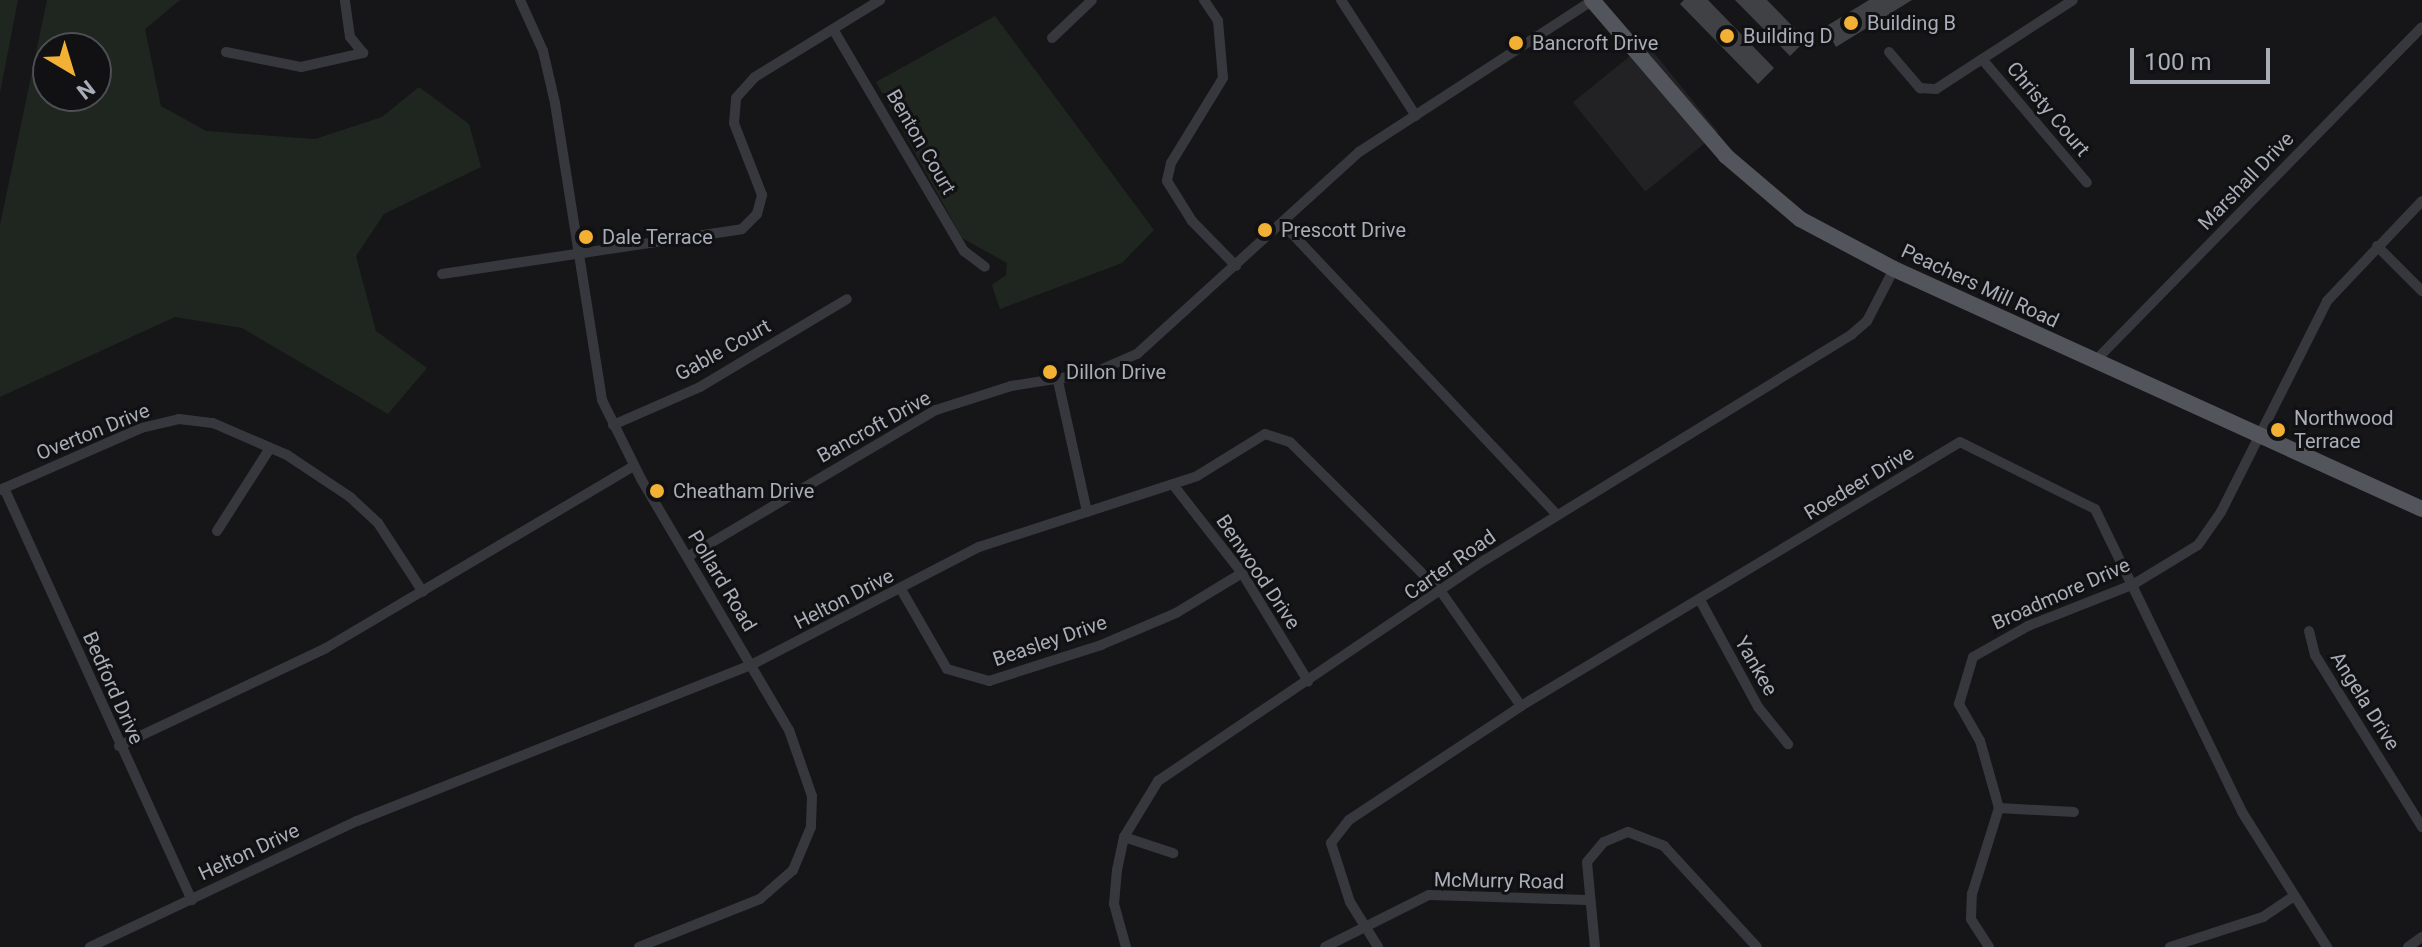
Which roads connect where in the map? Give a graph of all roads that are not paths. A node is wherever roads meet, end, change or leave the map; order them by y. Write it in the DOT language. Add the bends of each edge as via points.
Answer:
graph roads {
  1 [pos="345,0"];
  2 [pos="880,0"];
  3 [pos="1092,0"];
  4 [pos="1204,0"];
  5 [pos="1341,0"];
  6 [pos="1592,0"];
  7 [pos="2073,0"];
  8 [pos="524,1"];
  9 [pos="2422,27"];
  10 [pos="833,29"];
  11 [pos="1052,38"];
  12 [pos="226,52"];
  13 [pos="1889,52"];
  14 [pos="1982,59"];
  15 [pos="1416,116"];
  16 [pos="2087,183"];
  17 [pos="2422,201"];
  18 [pos="1283,224"];
  19 [pos="2377,246"];
  20 [pos="580,256"];
  21 [pos="1236,266"];
  22 [pos="985,267"];
  23 [pos="1894,269"];
  24 [pos="442,274"];
  25 [pos="2422,291"];
  26 [pos="847,299"];
  27 [pos="2095,361"];
  28 [pos="1058,381"];
  29 [pos="613,425"];
  30 [pos="2260,435"];
  31 [pos="270,448"];
  32 [pos="634,466"];
  33 [pos="1174,486"];
  34 [pos="2,489"];
  35 [pos="2422,509"];
  36 [pos="1087,512"];
  37 [pos="1557,515"];
  38 [pos="217,531"];
  39 [pos="687,557"];
  40 [pos="1242,573"];
  41 [pos="2134,584"];
  42 [pos="902,591"];
  43 [pos="423,592"];
  44 [pos="1442,593"];
  45 [pos="1700,600"];
  46 [pos="2309,631"];
  47 [pos="751,665"];
  48 [pos="1308,681"];
  49 [pos="1521,706"];
  50 [pos="1788,744"];
  51 [pos="119,746"];
  52 [pos="1999,808"];
  53 [pos="2074,812"];
  54 [pos="2422,827"];
  55 [pos="1124,837"];
  56 [pos="1173,853"];
  57 [pos="2294,896"];
  58 [pos="192,900"];
  59 [pos="1587,900"];
  60 [pos="1365,925"];
  61 [pos="2422,937"];
  62 [pos="90,947"];
  63 [pos="639,947"];
  64 [pos="1126,947"];
  65 [pos="1325,947"];
  66 [pos="1378,947"];
  67 [pos="1595,947"];
  68 [pos="1757,947"];
  69 [pos="1989,947"];
  70 [pos="2170,947"];
  71 [pos="2327,947"];
  72 [pos="2408,947"];
  1 -- 12 [label="street" via="350,37 363,53 301,67"];
  2 -- 10 [label="street"];
  3 -- 11 [label="street"];
  4 -- 21 [label="street" via="1218,21 1223,78 1171,163 1167,181 1192,221"];
  5 -- 15 [label="street"];
  6 -- 15 [label="street, Bancroft Drive"];
  6 -- 23 [label="main road, Peachers Mill Road" via="1747,176 1800,219"];
  7 -- 14 [label="street"];
  8 -- 20 [label="street, Pollard Road" via="548,71"];
  9 -- 27 [label="street, Marshall Drive"];
  10 -- 20 [label="street" via="755,77 736,98 734,123 762,195 749,223 724,235"];
  10 -- 22 [label="street, Benton Court" via="964,251"];
  13 -- 14 [label="street" via="1920,88 1930,90"];
  14 -- 16 [label="street, Christy Court"];
  15 -- 18 [label="street, Bancroft Drive" via="1347,162"];
  17 -- 19 [label="street"];
  18 -- 21 [label="street, Bancroft Drive"];
  18 -- 37 [label="street"];
  19 -- 25 [label="street"];
  19 -- 30 [label="street" via="2323,307"];
  20 -- 24 [label="street"];
  20 -- 29 [label="street, Pollard Road" via="595,371"];
  21 -- 28 [label="street, Bancroft Drive" via="1137,354"];
  23 -- 27 [label="main road, Peachers Mill Road"];
  23 -- 37 [label="street, Carter Road" via="1867,321 1852,334"];
  26 -- 29 [label="street, Gable Court" via="700,387"];
  27 -- 30 [label="main road, Peachers Mill Road"];
  28 -- 36 [label="street"];
  28 -- 39 [label="street, Bancroft Drive" via="1011,386 936,410"];
  29 -- 32 [label="street, Pollard Road"];
  30 -- 35 [label="main road, Peachers Mill Road"];
  30 -- 41 [label="street, Broadmore Drive" via="2198,545"];
  31 -- 34 [label="street, Overton Drive" via="213,423 179,419 141,428"];
  31 -- 38 [label="street"];
  31 -- 43 [label="street, Overton Drive" via="320,475 378,523"];
  32 -- 39 [label="street, Pollard Road"];
  32 -- 43 [label="street"];
  33 -- 36 [label="street, Helton Drive"];
  33 -- 40 [label="street, Benwood Drive"];
  33 -- 44 [label="street, Helton Drive" via="1265,434 1290,442"];
  34 -- 51 [label="street, Bedford Drive"];
  36 -- 42 [label="street, Helton Drive" via="979,547"];
  37 -- 44 [label="street, Carter Road"];
  39 -- 47 [label="street, Pollard Road"];
  40 -- 42 [label="street, Beasley Drive" via="1176,613 1101,645 989,681 947,669"];
  40 -- 48 [label="street, Benwood Drive"];
  41 -- 45 [label="street, Roedeer Drive" via="2095,509 1960,442"];
  41 -- 52 [label="street, Broadmore Drive" via="2028,626 1973,657 1959,704 1980,741"];
  41 -- 57 [label="street, Roedeer Drive" via="2242,812"];
  42 -- 47 [label="street, Helton Drive"];
  43 -- 51 [label="street" via="259,683"];
  44 -- 48 [label="street, Carter Road"];
  44 -- 49 [label="street, Helton Drive"];
  45 -- 49 [label="street, Roedeer Drive"];
  45 -- 50 [label="street, Yankee" via="1758,707"];
  46 -- 54 [label="street, Angela Drive" via="2315,655"];
  47 -- 58 [label="street, Helton Drive" via="357,821"];
  47 -- 63 [label="street, Pollard Road" via="805,766 811,827 793,870 760,899"];
  48 -- 55 [label="street, Carter Road" via="1158,781"];
  49 -- 60 [label="street, Roedeer Drive" via="1349,820 1331,843 1350,902"];
  51 -- 58 [label="street, Bedford Drive"];
  52 -- 53 [label="street"];
  52 -- 69 [label="street" via="1972,894 1971,919"];
  55 -- 56 [label="street"];
  55 -- 64 [label="street, Carter Road" via="1114,904"];
  57 -- 70 [label="street" via="2263,917"];
  57 -- 71 [label="street, Roedeer Drive"];
  58 -- 62 [label="street, Helton Drive"];
  59 -- 60 [label="street, McMurry Road" via="1429,895"];
  59 -- 67 [label="street"];
  59 -- 68 [label="street" via="1587,862 1604,842 1628,832 1647,835"];
  60 -- 65 [label="street, McMurry Road"];
  60 -- 66 [label="street, Roedeer Drive"];
  61 -- 72 [label="street"];
}
